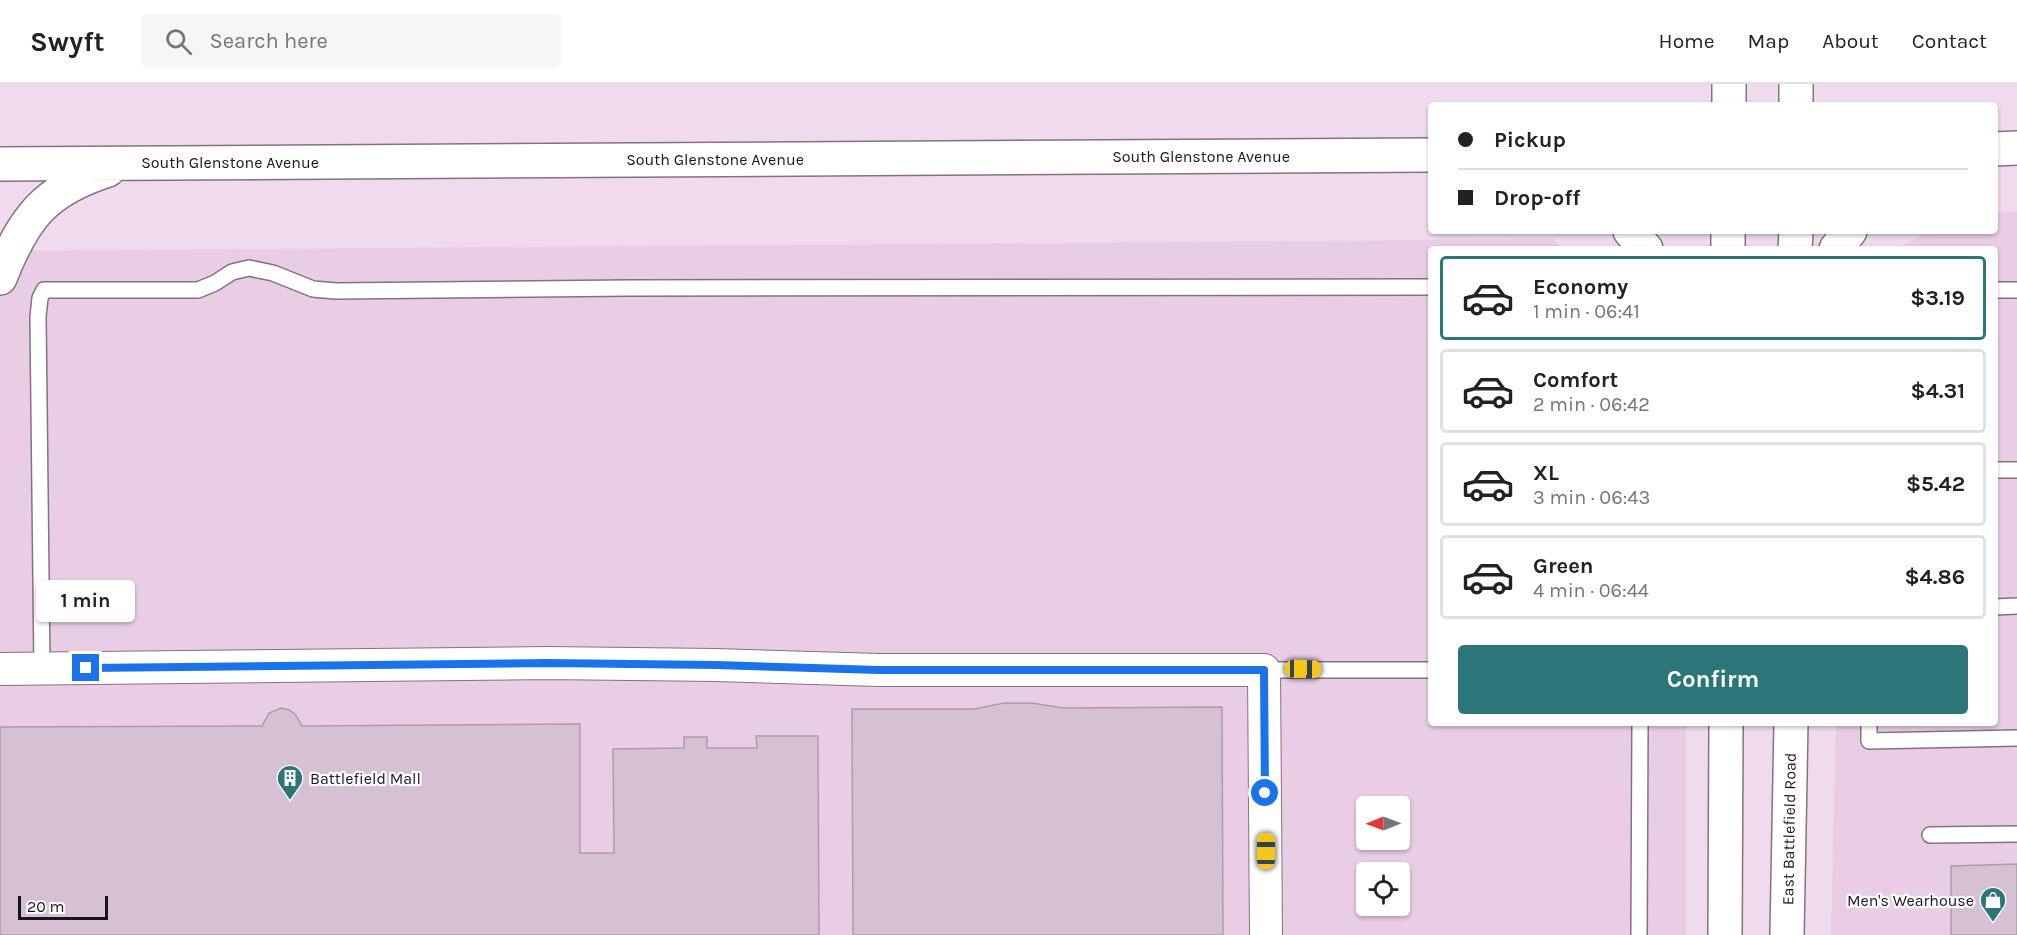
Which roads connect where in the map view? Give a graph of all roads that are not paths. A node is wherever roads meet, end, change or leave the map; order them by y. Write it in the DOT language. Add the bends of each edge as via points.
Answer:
graph roads {
  1 [pos="1729,84"];
  2 [pos="1796,84"];
  3 [pos="1729,102"];
  4 [pos="1796,102"];
  5 [pos="1428,155"];
  6 [pos="129,163"];
  7 [pos="0,164"];
  8 [pos="1633,234"];
  9 [pos="1848,234"];
  10 [pos="1643,246"];
  11 [pos="1838,246"];
  12 [pos="0,278"];
  13 [pos="1428,286"];
  14 [pos="1998,290"];
  15 [pos="2017,290"];
  16 [pos="1998,470"];
  17 [pos="2017,470"];
  18 [pos="2017,606"];
  19 [pos="1998,607"];
  20 [pos="42,668"];
  21 [pos="0,669"];
  22 [pos="1264,670"];
  23 [pos="1428,670"];
  24 [pos="1640,726"];
  25 [pos="1726,726"];
  26 [pos="1791,726"];
  27 [pos="1869,726"];
  28 [pos="2017,738"];
  29 [pos="2017,834"];
  30 [pos="1930,835"];
  31 [pos="1266,935"];
  32 [pos="1640,935"];
  33 [pos="1725,935"];
  34 [pos="1787,935"];
  1 -- 3 [label="main road"];
  2 -- 4 [label="main road"];
  5 -- 6 [label="main road, South Glenstone Avenue"];
  6 -- 7 [label="main road, South Glenstone Avenue"];
  6 -- 12 [label="main road" via="92,175 53,195 34,212"];
  8 -- 10 [label="main road"];
  9 -- 11 [label="main road"];
  13 -- 20 [label="lane" via="336,291 313,289 249,268 232,272 198,290 44,290 38,317"];
  14 -- 15 [label="lane"];
  16 -- 17 [label="lane"];
  18 -- 19 [label="lane"];
  20 -- 21 [label="street"];
  20 -- 22 [label="street" via="547,663 879,670"];
  22 -- 23 [label="lane"];
  22 -- 31 [label="street"];
  24 -- 32 [label="lane"];
  25 -- 33 [label="main road"];
  26 -- 34 [label="main road, East Battlefield Road"];
  27 -- 28 [label="lane" via="1869,741"];
  29 -- 30 [label="lane"];
}
